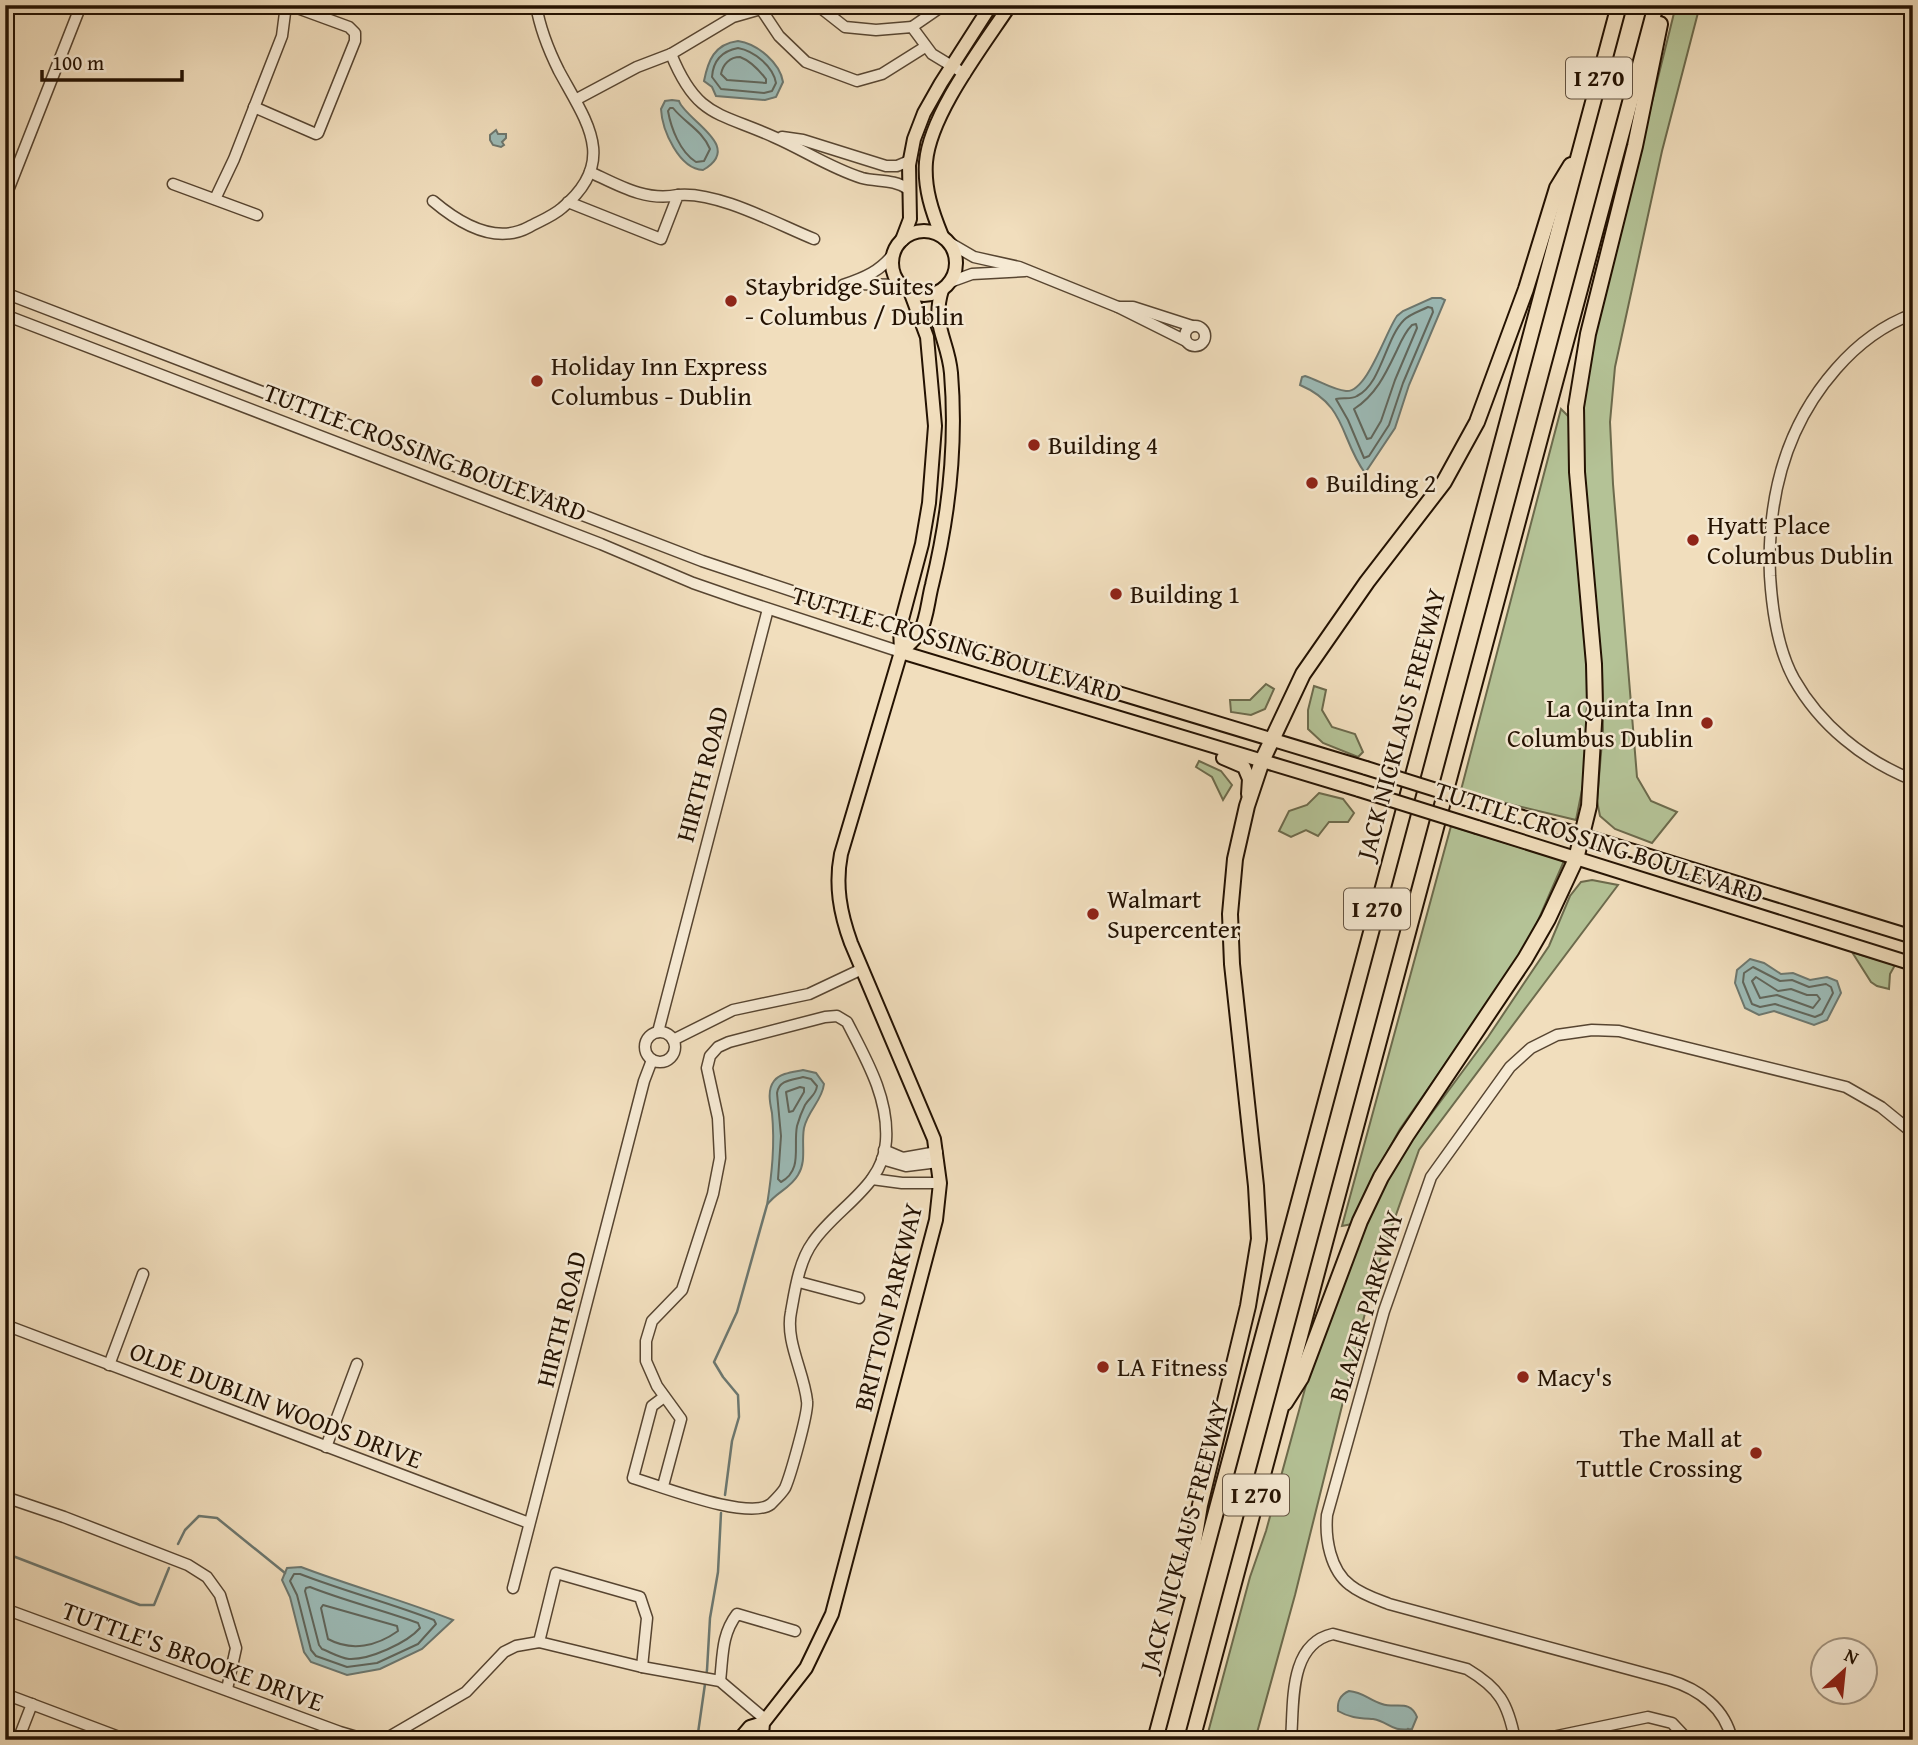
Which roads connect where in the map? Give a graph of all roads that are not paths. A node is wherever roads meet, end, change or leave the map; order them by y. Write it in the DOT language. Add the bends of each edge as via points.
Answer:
graph roads {
  1 [pos="81,5"];
  2 [pos="288,5"];
  3 [pos="536,5"];
  4 [pos="817,5"];
  5 [pos="944,5"];
  6 [pos="991,5"];
  7 [pos="1010,5"];
  8 [pos="1619,5"];
  9 [pos="1656,5"];
  10 [pos="1663,5"];
  11 [pos="762,7"];
  12 [pos="912,27"];
  13 [pos="925,47"];
  14 [pos="671,54"];
  15 [pos="951,66"];
  16 [pos="965,74"];
  17 [pos="577,99"];
  18 [pos="254,107"];
  19 [pos="774,136"];
  20 [pos="1580,151"];
  21 [pos="909,161"];
  22 [pos="590,172"];
  23 [pos="173,184"];
  24 [pos="908,189"];
  25 [pos="678,195"];
  26 [pos="5,198"];
  27 [pos="215,199"];
  28 [pos="433,201"];
  29 [pos="568,202"];
  30 [pos="257,215"];
  31 [pos="814,239"];
  32 [pos="902,240"];
  33 [pos="946,240"];
  34 [pos="894,253"];
  35 [pos="1028,271"];
  36 [pos="946,286"];
  37 [pos="906,288"];
  38 [pos="5,293"];
  39 [pos="1118,307"];
  40 [pos="1913,314"];
  41 [pos="5,315"];
  42 [pos="1192,326"];
  43 [pos="1186,341"];
  44 [pos="768,609"];
  45 [pos="900,627"];
  46 [pos="919,633"];
  47 [pos="901,652"];
  48 [pos="1169,733"];
  49 [pos="1272,740"];
  50 [pos="1262,761"];
  51 [pos="1913,780"];
  52 [pos="1247,806"];
  53 [pos="1582,835"];
  54 [pos="1576,859"];
  55 [pos="1913,937"];
  56 [pos="1913,964"];
  57 [pos="862,969"];
  58 [pos="658,1032"];
  59 [pos="673,1040"];
  60 [pos="652,1060"];
  61 [pos="1913,1133"];
  62 [pos="883,1155"];
  63 [pos="938,1157"];
  64 [pos="902,1162"];
  65 [pos="872,1179"];
  66 [pos="902,1183"];
  67 [pos="940,1183"];
  68 [pos="143,1274"];
  69 [pos="799,1282"];
  70 [pos="859,1298"];
  71 [pos="8,1326"];
  72 [pos="357,1364"];
  73 [pos="109,1365"];
  74 [pos="664,1396"];
  75 [pos="1279,1412"];
  76 [pos="326,1447"];
  77 [pos="663,1486"];
  78 [pos="5,1497"];
  79 [pos="529,1523"];
  80 [pos="513,1588"];
  81 [pos="5,1609"];
  82 [pos="795,1630"];
  83 [pos="539,1642"];
  84 [pos="642,1667"];
  85 [pos="1174,1667"];
  86 [pos="720,1681"];
  87 [pos="227,1689"];
  88 [pos="5,1694"];
  89 [pos="32,1704"];
  90 [pos="765,1722"];
  91 [pos="18,1740"];
  92 [pos="127,1740"];
  93 [pos="367,1740"];
  94 [pos="377,1740"];
  95 [pos="739,1740"];
  96 [pos="758,1740"];
  97 [pos="1155,1740"];
  98 [pos="1192,1740"];
  99 [pos="1291,1740"];
  100 [pos="1515,1740"];
  101 [pos="1538,1740"];
  102 [pos="1688,1740"];
  103 [pos="1732,1740"];
  1 -- 26 [label="street"];
  2 -- 18 [label="street" via="282,36"];
  2 -- 18 [label="street" via="349,27 355,41 318,133"];
  3 -- 17 [label="street" via="549,48"];
  4 -- 12 [label="street" via="845,27"];
  5 -- 12 [label="street"];
  6 -- 15 [label="main road"];
  7 -- 16 [label="main road"];
  8 -- 20 [label="highway, JACK NICKLAUS FREEWAY / I 270"];
  9 -- 75 [label="highway, I 270"];
  10 -- 53 [label="highway" via="1635,146 1588,334 1576,407 1595,707 1589,806"];
  11 -- 13 [label="street" via="779,36 806,62 858,81 882,74"];
  11 -- 14 [label="street" via="733,17"];
  12 -- 13 [label="street"];
  13 -- 15 [label="street"];
  14 -- 17 [label="street"];
  14 -- 19 [label="street" via="691,94 706,107"];
  15 -- 16 [label="street"];
  15 -- 21 [label="main road" via="924,113"];
  16 -- 33 [label="main road" via="930,142 926,162 928,196"];
  17 -- 22 [label="street" via="594,147"];
  18 -- 27 [label="street"];
  19 -- 21 [label="street" via="803,140 886,166"];
  19 -- 24 [label="street" via="820,161"];
  20 -- 49 [label="highway" via="1557,188 1477,422 1425,510 1367,582 1303,674"];
  20 -- 85 [label="highway, JACK NICKLAUS FREEWAY / I 270"];
  21 -- 24 [label="main road"];
  22 -- 25 [label="street" via="649,197"];
  22 -- 29 [label="street"];
  23 -- 27 [label="street"];
  24 -- 32 [label="main road" via="910,219"];
  25 -- 29 [label="street" via="662,239"];
  25 -- 31 [label="street" via="722,201"];
  27 -- 30 [label="street"];
  28 -- 29 [label="street" via="453,219 498,234 519,232"];
  32 -- 33 [label="main road" via="921,231"];
  32 -- 34 [label="main road"];
  33 -- 35 [label="street" via="974,257"];
  33 -- 36 [label="main road" via="957,262"];
  34 -- 37 [label="main road" via="893,270"];
  34 -- 37 [label="street" via="869,276 844,285"];
  35 -- 36 [label="street" via="972,274"];
  35 -- 39 [label="street"];
  36 -- 37 [label="main road" via="926,295"];
  36 -- 46 [label="main road" via="937,318 951,367 953,462 941,546"];
  37 -- 45 [label="main road" via="927,337 935,426 927,517"];
  38 -- 45 [label="street, TUTTLE CROSSING BOULEVARD" via="702,561"];
  39 -- 42 [label="street" via="1133,307"];
  39 -- 43 [label="street"];
  40 -- 51 [label="street" via="1878,332 1847,356 1799,423 1774,501 1770,563 1776,626 1793,678 1819,714 1857,750"];
  41 -- 44 [label="street, TUTTLE CROSSING BOULEVARD"];
  42 -- 43 [label="street" via="1185,332"];
  42 -- 43 [label="street" via="1202,329 1204,340 1196,346"];
  44 -- 47 [label="street, TUTTLE CROSSING BOULEVARD"];
  44 -- 58 [label="street, HIRTH ROAD"];
  45 -- 46 [label="main road, TUTTLE CROSSING BOULEVARD"];
  45 -- 47 [label="main road"];
  46 -- 47 [label="main road"];
  46 -- 49 [label="main road, TUTTLE CROSSING BOULEVARD"];
  47 -- 48 [label="main road, TUTTLE CROSSING BOULEVARD"];
  47 -- 57 [label="main road, BRITTON PARKWAY" via="838,866 842,916"];
  48 -- 50 [label="main road, TUTTLE CROSSING BOULEVARD"];
  48 -- 52 [label="main road" via="1181,743 1244,767 1249,779"];
  49 -- 50 [label="highway"];
  49 -- 53 [label="main road, TUTTLE CROSSING BOULEVARD, bridge"];
  50 -- 52 [label="highway"];
  50 -- 54 [label="main road, TUTTLE CROSSING BOULEVARD, bridge"];
  52 -- 85 [label="highway" via="1235,859 1230,914 1259,1240 1248,1306 1200,1505"];
  53 -- 54 [label="highway"];
  53 -- 55 [label="main road, TUTTLE CROSSING BOULEVARD"];
  54 -- 56 [label="main road, TUTTLE CROSSING BOULEVARD"];
  54 -- 75 [label="highway" via="1525,960 1381,1177 1301,1378"];
  57 -- 59 [label="street" via="809,994 733,1010"];
  57 -- 63 [label="main road, BRITTON PARKWAY"];
  58 -- 59 [label="street"];
  58 -- 60 [label="street" via="649,1036 645,1045"];
  59 -- 60 [label="street" via="670,1059"];
  60 -- 79 [label="street, HIRTH ROAD"];
  61 -- 103 [label="street, BLAZER PARKWAY" via="1865,1096 1816,1078 1619,1031 1557,1035 1531,1048 1510,1067 1443,1157 1422,1200 1384,1311 1326,1515 1330,1553 1348,1584 1389,1604 1693,1689 1724,1719"];
  62 -- 64 [label="street"];
  62 -- 65 [label="street"];
  62 -- 74 [label="street" via="885,1109 847,1022 837,1016 825,1017 718,1047 707,1068 718,1118 717,1180 682,1290 652,1321 646,1340 646,1361"];
  63 -- 64 [label="street"];
  63 -- 67 [label="main road, BRITTON PARKWAY"];
  64 -- 66 [label="street"];
  65 -- 66 [label="street"];
  65 -- 69 [label="street" via="814,1239 803,1259"];
  66 -- 67 [label="street"];
  67 -- 90 [label="main road, BRITTON PARKWAY" via="936,1220 832,1614 806,1668"];
  68 -- 73 [label="street"];
  69 -- 70 [label="street"];
  69 -- 77 [label="street" via="789,1325 808,1404 783,1491 769,1506 747,1509"];
  71 -- 73 [label="street, OLDE DUBLIN WOODS DRIVE"];
  72 -- 76 [label="street"];
  73 -- 76 [label="street, OLDE DUBLIN WOODS DRIVE"];
  74 -- 77 [label="street" via="681,1419"];
  74 -- 77 [label="street" via="652,1406 633,1478"];
  75 -- 98 [label="highway, I 270"];
  76 -- 79 [label="street, OLDE DUBLIN WOODS DRIVE"];
  78 -- 87 [label="street" via="188,1565 207,1577 220,1595 236,1648"];
  79 -- 80 [label="street, HIRTH ROAD"];
  81 -- 87 [label="street, TUTTLE'S BROOKE DRIVE"];
  82 -- 86 [label="street" via="737,1614 725,1635"];
  83 -- 84 [label="street"];
  83 -- 84 [label="street" via="556,1573 640,1597 646,1618"];
  83 -- 94 [label="street" via="504,1652 466,1692"];
  84 -- 86 [label="street"];
  85 -- 97 [label="highway, JACK NICKLAUS FREEWAY / I 270"];
  86 -- 90 [label="street"];
  87 -- 93 [label="street, TUTTLE'S BROOKE DRIVE"];
  88 -- 89 [label="street"];
  89 -- 91 [label="street"];
  89 -- 92 [label="street"];
  90 -- 95 [label="main road, BRITTON PARKWAY" via="750,1727"];
  90 -- 96 [label="main road, BRITTON PARKWAY"];
  99 -- 100 [label="street" via="1300,1662 1312,1644 1333,1634 1479,1676 1507,1707"];
  101 -- 102 [label="street" via="1647,1717 1672,1723"];
}
